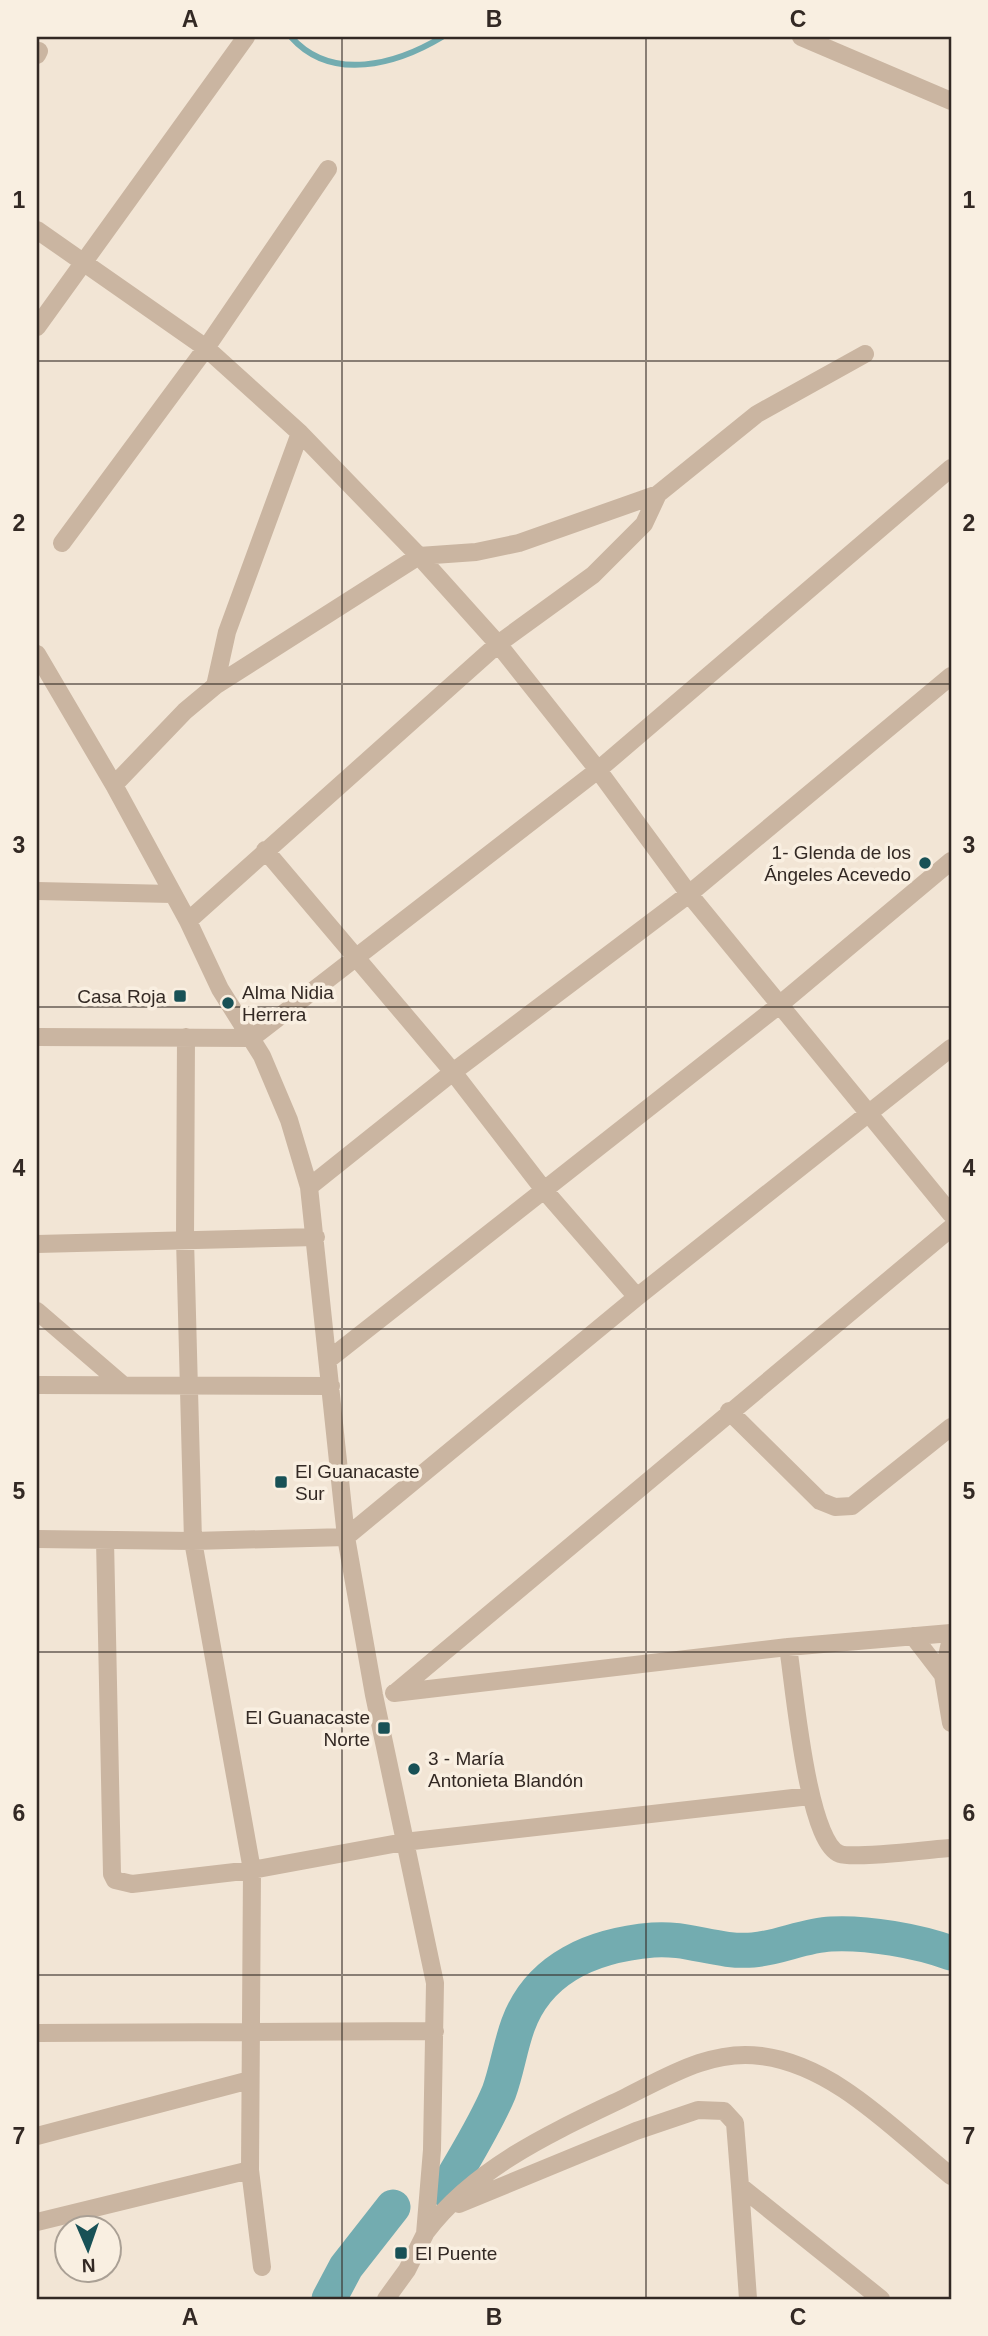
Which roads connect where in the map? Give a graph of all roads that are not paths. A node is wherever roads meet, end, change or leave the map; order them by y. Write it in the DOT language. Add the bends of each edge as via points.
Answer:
graph roads {
  1 [pos="246,37"];
  2 [pos="801,37"];
  3 [pos="951,101"];
  4 [pos="328,169"];
  5 [pos="37,230"];
  6 [pos="84,263"];
  7 [pos="37,327"];
  8 [pos="206,348"];
  9 [pos="865,354"];
  10 [pos="300,433"];
  11 [pos="951,468"];
  12 [pos="657,494"];
  13 [pos="62,543"];
  14 [pos="419,556"];
  15 [pos="498,644"];
  16 [pos="37,654"];
  17 [pos="951,676"];
  18 [pos="45,682"];
  19 [pos="215,686"];
  20 [pos="598,770"];
  21 [pos="114,785"];
  22 [pos="265,850"];
  23 [pos="951,861"];
  24 [pos="37,891"];
  25 [pos="172,894"];
  26 [pos="689,894"];
  27 [pos="188,921"];
  28 [pos="358,958"];
  29 [pos="778,1006"];
  30 [pos="37,1037"];
  31 [pos="186,1037"];
  32 [pos="252,1038"];
  33 [pos="951,1048"];
  34 [pos="453,1072"];
  35 [pos="870,1115"];
  36 [pos="309,1186"];
  37 [pos="544,1190"];
  38 [pos="951,1214"];
  39 [pos="951,1228"];
  40 [pos="316,1237"];
  41 [pos="185,1239"];
  42 [pos="37,1244"];
  43 [pos="637,1297"];
  44 [pos="37,1311"];
  45 [pos="328,1360"];
  46 [pos="37,1385"];
  47 [pos="123,1385"];
  48 [pos="331,1386"];
  49 [pos="191,1388"];
  50 [pos="729,1411"];
  51 [pos="951,1427"];
  52 [pos="346,1537"];
  53 [pos="37,1539"];
  54 [pos="105,1540"];
  55 [pos="193,1541"];
  56 [pos="913,1636"];
  57 [pos="951,1636"];
  58 [pos="788,1647"];
  59 [pos="943,1675"];
  60 [pos="395,1693"];
  61 [pos="374,1695"];
  62 [pos="951,1723"];
  63 [pos="810,1796"];
  64 [pos="404,1842"];
  65 [pos="951,1848"];
  66 [pos="252,1870"];
  67 [pos="435,2031"];
  68 [pos="250,2032"];
  69 [pos="37,2033"];
  70 [pos="250,2080"];
  71 [pos="37,2136"];
  72 [pos="250,2170"];
  73 [pos="951,2176"];
  74 [pos="740,2186"];
  75 [pos="443,2210"];
  76 [pos="37,2222"];
  77 [pos="425,2234"];
  78 [pos="261,2267"];
  79 [pos="386,2299"];
  80 [pos="748,2299"];
  81 [pos="881,2299"];
  1 -- 6 [label="street"];
  2 -- 3 [label="street"];
  4 -- 8 [label="street"];
  5 -- 6 [label="street"];
  6 -- 7 [label="street"];
  6 -- 8 [label="street"];
  8 -- 10 [label="street"];
  8 -- 13 [label="street"];
  9 -- 12 [label="street" via="757,414"];
  10 -- 14 [label="street"];
  10 -- 19 [label="street" via="227,632"];
  11 -- 20 [label="street"];
  12 -- 14 [label="street" via="519,543"];
  12 -- 15 [label="street" via="644,524 593,575"];
  14 -- 15 [label="street"];
  14 -- 19 [label="street"];
  15 -- 20 [label="street"];
  15 -- 22 [label="street"];
  16 -- 18 [label="street"];
  17 -- 26 [label="street"];
  18 -- 21 [label="street"];
  19 -- 21 [label="street"];
  20 -- 26 [label="street"];
  20 -- 28 [label="street"];
  21 -- 25 [label="street"];
  22 -- 27 [label="street"];
  22 -- 28 [label="street"];
  23 -- 29 [label="street"];
  24 -- 25 [label="street"];
  25 -- 27 [label="street"];
  26 -- 29 [label="street"];
  26 -- 34 [label="street"];
  27 -- 32 [label="street" via="220,989"];
  28 -- 32 [label="street"];
  28 -- 34 [label="street"];
  29 -- 35 [label="street"];
  29 -- 37 [label="street"];
  30 -- 31 [label="street"];
  31 -- 32 [label="street"];
  31 -- 41 [label="street"];
  32 -- 36 [label="street" via="289,1120"];
  33 -- 35 [label="street"];
  34 -- 36 [label="street"];
  34 -- 37 [label="street"];
  35 -- 38 [label="street"];
  35 -- 43 [label="street"];
  36 -- 40 [label="street"];
  37 -- 43 [label="street"];
  37 -- 45 [label="street"];
  39 -- 50 [label="street"];
  40 -- 41 [label="street"];
  40 -- 45 [label="street"];
  41 -- 42 [label="street"];
  41 -- 49 [label="street"];
  43 -- 52 [label="street"];
  44 -- 47 [label="street"];
  45 -- 48 [label="street"];
  46 -- 47 [label="street"];
  47 -- 49 [label="street"];
  48 -- 49 [label="street"];
  48 -- 52 [label="street"];
  49 -- 55 [label="street"];
  50 -- 51 [label="street" via="820,1501 835,1507 852,1506"];
  50 -- 60 [label="street"];
  52 -- 55 [label="street"];
  52 -- 61 [label="street"];
  53 -- 54 [label="street"];
  54 -- 55 [label="street"];
  54 -- 66 [label="street" via="112,1874 115,1880 132,1884"];
  55 -- 66 [label="street"];
  56 -- 57 [label="street"];
  56 -- 58 [label="street"];
  56 -- 59 [label="street"];
  57 -- 59 [label="street"];
  58 -- 60 [label="street"];
  58 -- 63 [label="street"];
  59 -- 62 [label="street"];
  60 -- 61 [label="street"];
  61 -- 64 [label="street"];
  63 -- 64 [label="street"];
  63 -- 65 [label="street" via="825,1843 842,1856"];
  64 -- 66 [label="street"];
  64 -- 67 [label="street" via="435,1983"];
  66 -- 68 [label="street"];
  67 -- 68 [label="street"];
  67 -- 77 [label="street"];
  68 -- 69 [label="street"];
  68 -- 70 [label="street"];
  70 -- 71 [label="street"];
  70 -- 72 [label="street"];
  72 -- 76 [label="street"];
  72 -- 78 [label="street"];
  73 -- 75 [label="street" via="844,2091 803,2068 760,2055 701,2060 540,2138"];
  74 -- 75 [label="street" via="735,2123 724,2111 698,2110"];
  74 -- 80 [label="street"];
  74 -- 81 [label="street"];
  75 -- 77 [label="street"];
  77 -- 79 [label="street"];
}
